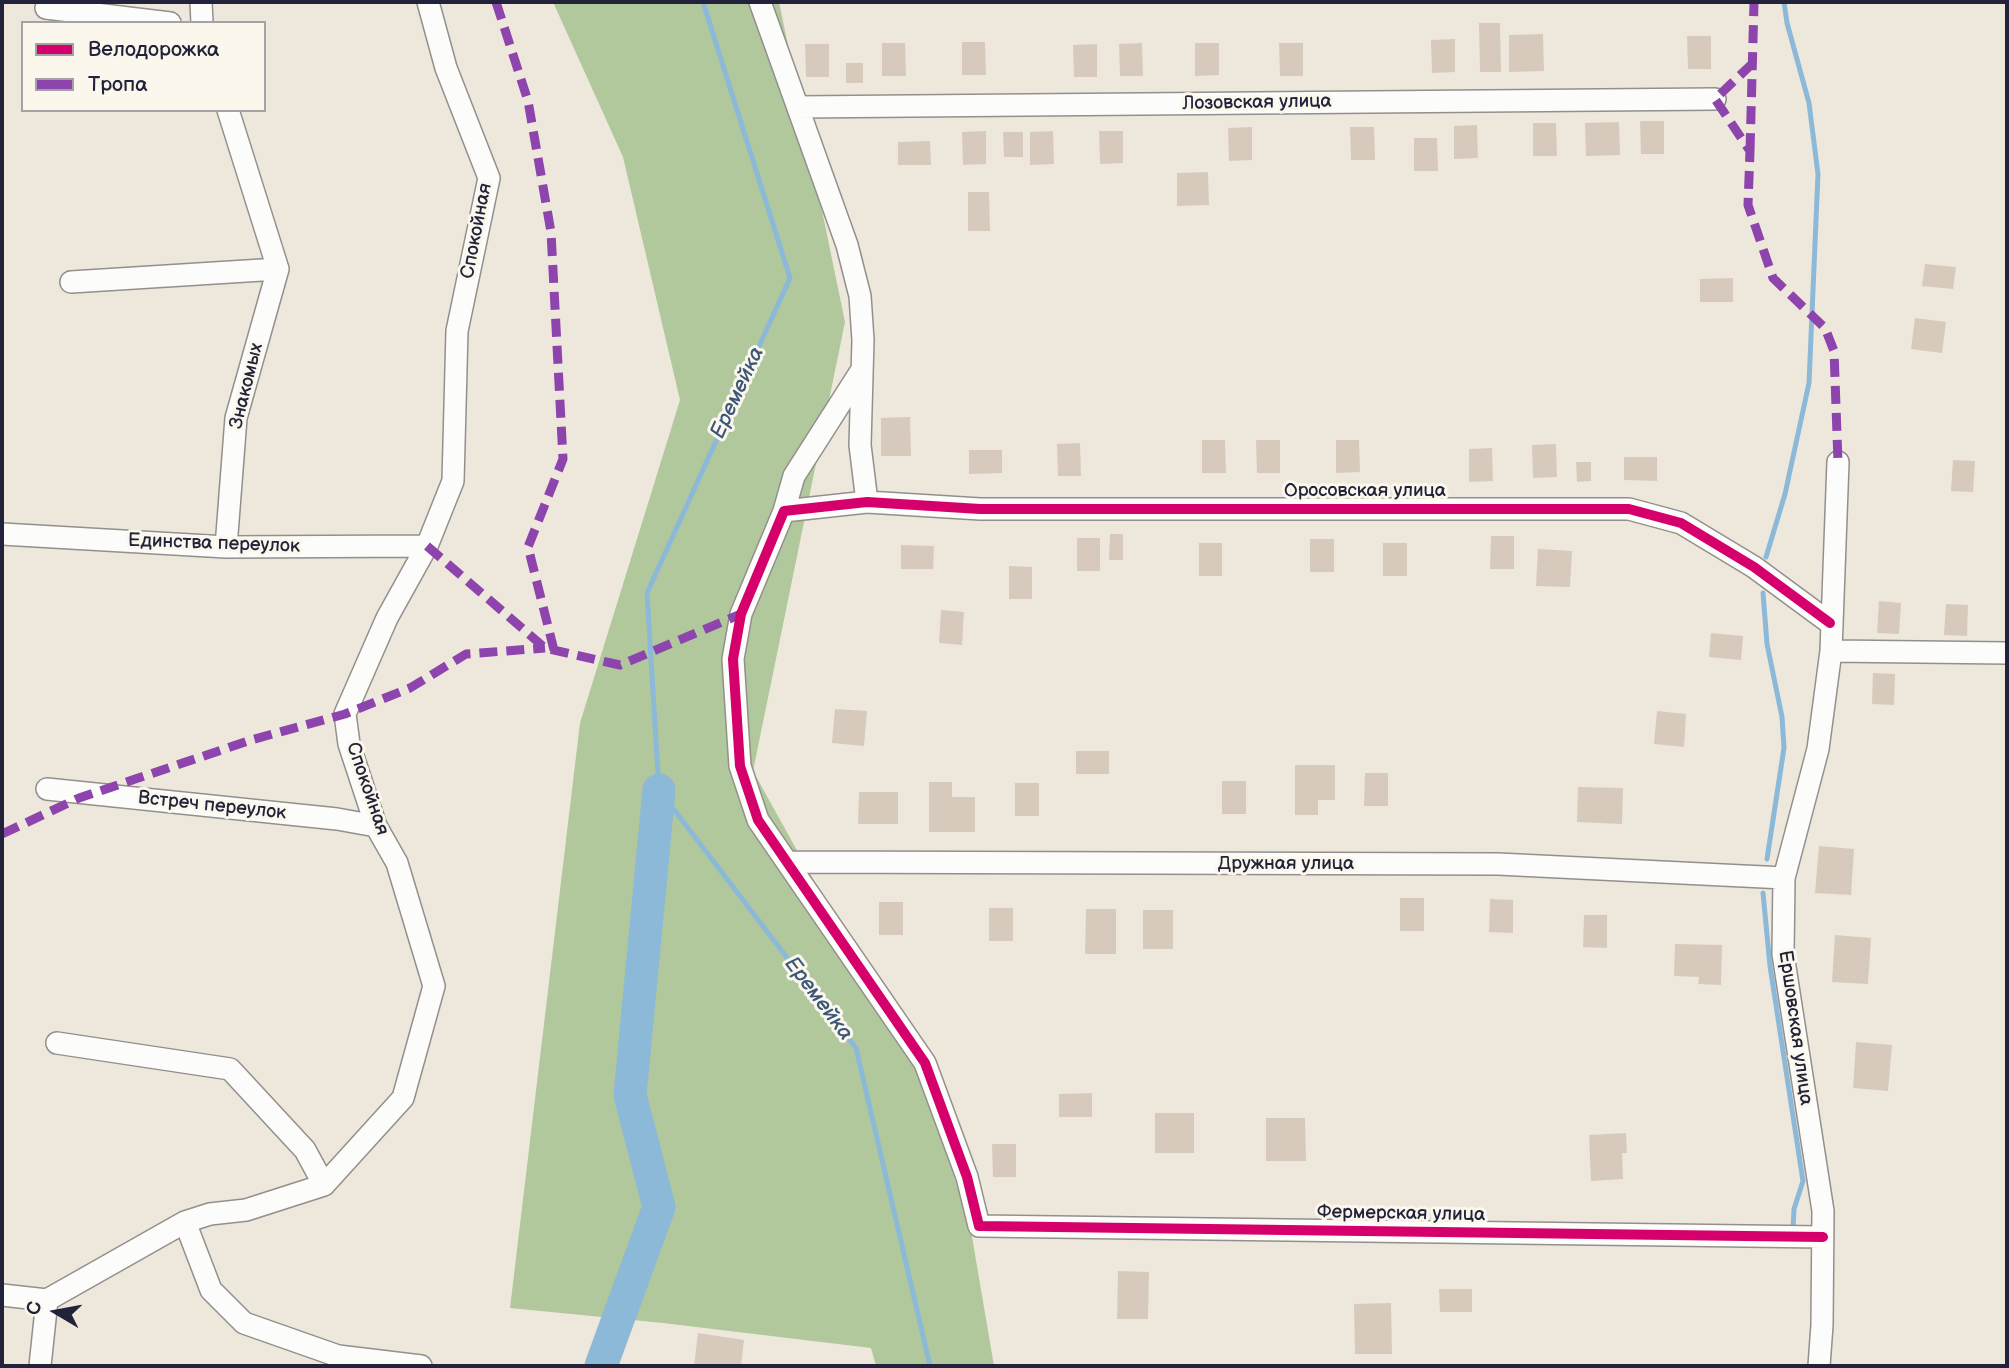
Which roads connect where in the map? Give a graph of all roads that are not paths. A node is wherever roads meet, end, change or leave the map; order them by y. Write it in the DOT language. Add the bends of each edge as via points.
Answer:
graph roads {
  1 [pos="201,2"];
  2 [pos="428,2"];
  3 [pos="760,2"];
  4 [pos="46,8"];
  5 [pos="153,21"];
  6 [pos="202,21"];
  7 [pos="1715,99"];
  8 [pos="798,107"];
  9 [pos="230,112"];
  10 [pos="278,270"];
  11 [pos="71,282"];
  12 [pos="862,371"];
  13 [pos="1838,462"];
  14 [pos="867,502"];
  15 [pos="784,511"];
  16 [pos="2,534"];
  17 [pos="427,546"];
  18 [pos="226,547"];
  19 [pos="1830,623"];
  20 [pos="1831,651"];
  21 [pos="2007,653"];
  22 [pos="47,789"];
  23 [pos="376,826"];
  24 [pos="788,862"];
  25 [pos="1784,878"];
  26 [pos="57,1043"];
  27 [pos="324,1185"];
  28 [pos="185,1222"];
  29 [pos="1823,1237"];
  30 [pos="2,1295"];
  31 [pos="47,1300"];
  32 [pos="40,1366"];
  33 [pos="421,1366"];
  34 [pos="1819,1366"];
  1 -- 6 [label="street"];
  2 -- 17 [label="street, Спокойная" via="446,68 489,178 457,331 453,481"];
  3 -- 8 [label="street"];
  4 -- 5 [label="street"];
  7 -- 8 [label="street, Лозовская улица"];
  8 -- 12 [label="street" via="848,245 860,296"];
  9 -- 10 [label="street"];
  10 -- 11 [label="street"];
  10 -- 18 [label="street, Знакомых" via="236,418"];
  12 -- 14 [label="street" via="860,445"];
  12 -- 15 [label="street" via="794,476"];
  13 -- 19 [label="street, Ершовская улица"];
  14 -- 15 [label="street, Оросовская улица"];
  14 -- 19 [label="street, Оросовская улица" via="980,509 1629,509 1681,523 1754,567"];
  15 -- 24 [label="street" via="741,614 733,659 740,766 758,820"];
  16 -- 18 [label="street, Единства переулок"];
  17 -- 18 [label="street, Единства переулок"];
  17 -- 23 [label="street, Спокойная" via="387,618 345,714 349,744"];
  19 -- 20 [label="street, Ершовская улица"];
  20 -- 21 [label="street"];
  20 -- 25 [label="street, Ершовская улица" via="1818,749"];
  22 -- 23 [label="street, Встреч переулок"];
  23 -- 27 [label="street, Спокойная" via="397,863 434,986 403,1098"];
  24 -- 25 [label="street, Дружная улица" via="1497,864"];
  24 -- 29 [label="street, Фермерская улица" via="925,1063 967,1177 979,1226"];
  25 -- 29 [label="street, Ершовская улица" via="1783,954 1823,1211"];
  26 -- 27 [label="street" via="229,1069 305,1150"];
  27 -- 28 [label="street, Спокойная" via="246,1210 210,1213"];
  28 -- 31 [label="street, Спокойная"];
  28 -- 33 [label="street" via="211,1290 244,1323 338,1356"];
  29 -- 34 [label="street, Ершовская улица"];
  30 -- 31 [label="street"];
  31 -- 32 [label="street"];
}
